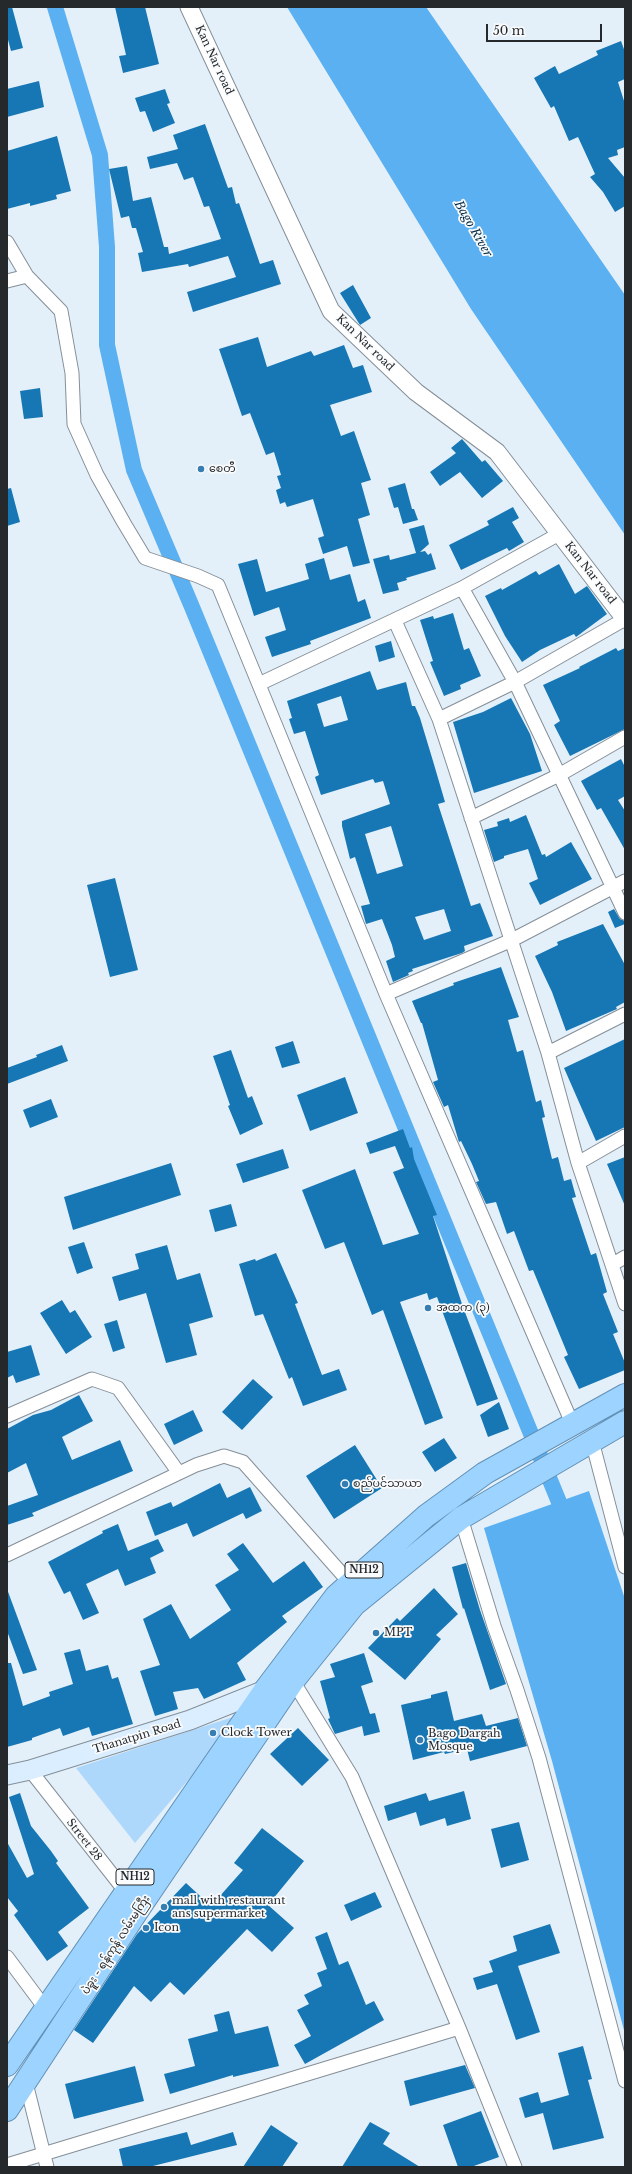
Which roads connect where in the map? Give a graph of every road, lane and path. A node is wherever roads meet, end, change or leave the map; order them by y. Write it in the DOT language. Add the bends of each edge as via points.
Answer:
graph roads {
  1 [pos="189,7"];
  2 [pos="7,242"];
  3 [pos="27,276"];
  4 [pos="7,281"];
  5 [pos="560,534"];
  6 [pos="462,588"];
  7 [pos="625,619"];
  8 [pos="395,621"];
  9 [pos="515,682"];
  10 [pos="259,684"];
  11 [pos="439,719"];
  12 [pos="625,737"];
  13 [pos="559,775"];
  14 [pos="471,818"];
  15 [pos="625,881"];
  16 [pos="613,887"];
  17 [pos="625,913"];
  18 [pos="512,940"];
  19 [pos="386,994"];
  20 [pos="625,1014"];
  21 [pos="548,1053"];
  22 [pos="625,1136"];
  23 [pos="578,1163"];
  24 [pos="625,1257"];
  25 [pos="613,1264"];
  26 [pos="625,1304"];
  27 [pos="625,1395"];
  28 [pos="7,1416"];
  29 [pos="625,1422"];
  30 [pos="572,1423"];
  31 [pos="588,1444"];
  32 [pos="179,1473"];
  33 [pos="461,1518"];
  34 [pos="7,1555"];
  35 [pos="625,1567"];
  36 [pos="350,1583"];
  37 [pos="293,1681"];
  38 [pos="265,1690"];
  39 [pos="30,1770"];
  40 [pos="7,1775"];
  41 [pos="133,1900"];
  42 [pos="7,1957"];
  43 [pos="45,2008"];
  44 [pos="459,2028"];
  45 [pos="7,2065"];
  46 [pos="625,2081"];
  47 [pos="26,2083"];
  48 [pos="7,2110"];
  49 [pos="43,2154"];
  50 [pos="7,2165"];
  51 [pos="47,2167"];
  52 [pos="515,2167"];
  1 -- 5 [label="street, Kan Nar road" via="331,311 416,392 497,452"];
  2 -- 3 [label="street"];
  3 -- 4 [label="street"];
  3 -- 10 [label="street" via="61,311 72,373 74,424 97,475 145,558 218,585"];
  5 -- 6 [label="street"];
  5 -- 7 [label="street, Kan Nar road"];
  6 -- 8 [label="street"];
  6 -- 9 [label="street"];
  7 -- 9 [label="street"];
  8 -- 10 [label="street"];
  8 -- 11 [label="street"];
  9 -- 11 [label="street"];
  9 -- 13 [label="street"];
  10 -- 19 [label="street"];
  11 -- 14 [label="street"];
  12 -- 13 [label="street"];
  13 -- 14 [label="street"];
  13 -- 16 [label="street"];
  14 -- 18 [label="street"];
  15 -- 16 [label="street"];
  16 -- 17 [label="street"];
  16 -- 18 [label="street"];
  18 -- 19 [label="street"];
  18 -- 21 [label="street"];
  19 -- 30 [label="street"];
  20 -- 21 [label="street"];
  21 -- 23 [label="street"];
  22 -- 23 [label="street"];
  23 -- 25 [label="street"];
  24 -- 25 [label="street"];
  25 -- 26 [label="street"];
  27 -- 30 [label="highway, NH12"];
  28 -- 32 [label="street" via="92,1379 118,1388"];
  29 -- 31 [label="highway, NH12"];
  30 -- 36 [label="highway, NH12" via="486,1473 426,1516"];
  31 -- 33 [label="highway, NH12"];
  31 -- 35 [label="street"];
  32 -- 34 [label="street"];
  32 -- 36 [label="street" via="224,1456 243,1462"];
  33 -- 37 [label="highway, NH12" via="354,1605"];
  33 -- 46 [label="street" via="538,1758"];
  36 -- 38 [label="highway, NH12" via="336,1596"];
  37 -- 41 [label="highway, ပဲခူး - ရန်ကုန် လမ်းမကြီး / NH12"];
  37 -- 44 [label="street" via="352,1777"];
  38 -- 39 [label="main road, Thanatpin Road" via="190,1720"];
  38 -- 41 [label="highway, ပဲခူး - ရန်ကုန် လမ်းမကြီး / NH12"];
  39 -- 40 [label="main road, Thanatpin Road"];
  39 -- 41 [label="street, Street 28"];
  41 -- 43 [label="highway, ပဲခူး - ရန်ကုန် လမ်းမကြီး / NH12"];
  41 -- 47 [label="highway, ပဲခူး - ရန်ကုန် လမ်းမကြီး / NH12"];
  42 -- 43 [label="street"];
  43 -- 45 [label="highway, ပဲခူး - ရန်ကုန် လမ်းမကြီး / NH12"];
  44 -- 49 [label="street"];
  44 -- 52 [label="street"];
  47 -- 48 [label="highway, ပဲခူး - ရန်ကုန် လမ်းမကြီး / NH12"];
  47 -- 49 [label="street"];
  49 -- 50 [label="street"];
  49 -- 51 [label="street"];
}
